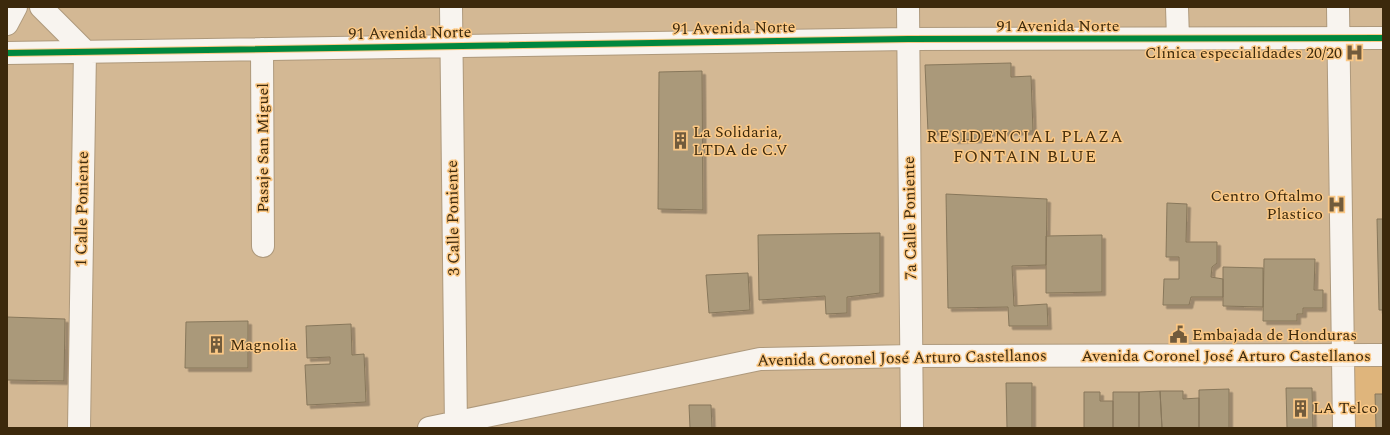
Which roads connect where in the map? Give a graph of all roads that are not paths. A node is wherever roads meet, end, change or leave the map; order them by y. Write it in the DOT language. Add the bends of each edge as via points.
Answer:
graph roads {
  1 [pos="16,7"];
  2 [pos="41,7"];
  3 [pos="451,7"];
  4 [pos="908,7"];
  5 [pos="1177,7"];
  6 [pos="1338,7"];
  7 [pos="7,24"];
  8 [pos="1383,38"];
  9 [pos="908,39"];
  10 [pos="1339,39"];
  11 [pos="1178,40"];
  12 [pos="451,45"];
  13 [pos="262,49"];
  14 [pos="85,51"];
  15 [pos="7,52"];
  16 [pos="263,246"];
  17 [pos="1383,355"];
  18 [pos="912,356"];
  19 [pos="1343,356"];
  20 [pos="456,425"];
  21 [pos="78,428"];
  22 [pos="428,428"];
  23 [pos="912,428"];
  24 [pos="1344,428"];
  1 -- 7 [label="street"];
  2 -- 14 [label="street"];
  3 -- 12 [label="street, 3 Calle Poniente"];
  4 -- 9 [label="street, 7a Calle Poniente"];
  5 -- 11 [label="street"];
  6 -- 10 [label="street"];
  8 -- 10 [label="street, 91 Avenida Norte"];
  9 -- 11 [label="street, 91 Avenida Norte"];
  9 -- 12 [label="street, 91 Avenida Norte"];
  9 -- 18 [label="street, 7a Calle Poniente"];
  10 -- 11 [label="street, 91 Avenida Norte"];
  10 -- 19 [label="street"];
  12 -- 13 [label="street, 91 Avenida Norte"];
  12 -- 20 [label="street, 3 Calle Poniente"];
  13 -- 14 [label="street, 91 Avenida Norte"];
  13 -- 16 [label="street, Pasaje San Miguel"];
  14 -- 15 [label="street, 91 Avenida Norte"];
  14 -- 21 [label="street, 1 Calle Poniente"];
  17 -- 19 [label="street, Avenida Coronel José Arturo Castellanos"];
  18 -- 19 [label="street, Avenida Coronel José Arturo Castellanos"];
  18 -- 20 [label="street, Avenida Coronel José Arturo Castellanos" via="760,359"];
  18 -- 23 [label="street, 7a Calle Poniente"];
  19 -- 24 [label="street"];
  20 -- 22 [label="street, Avenida Coronel José Arturo Castellanos"];
}
